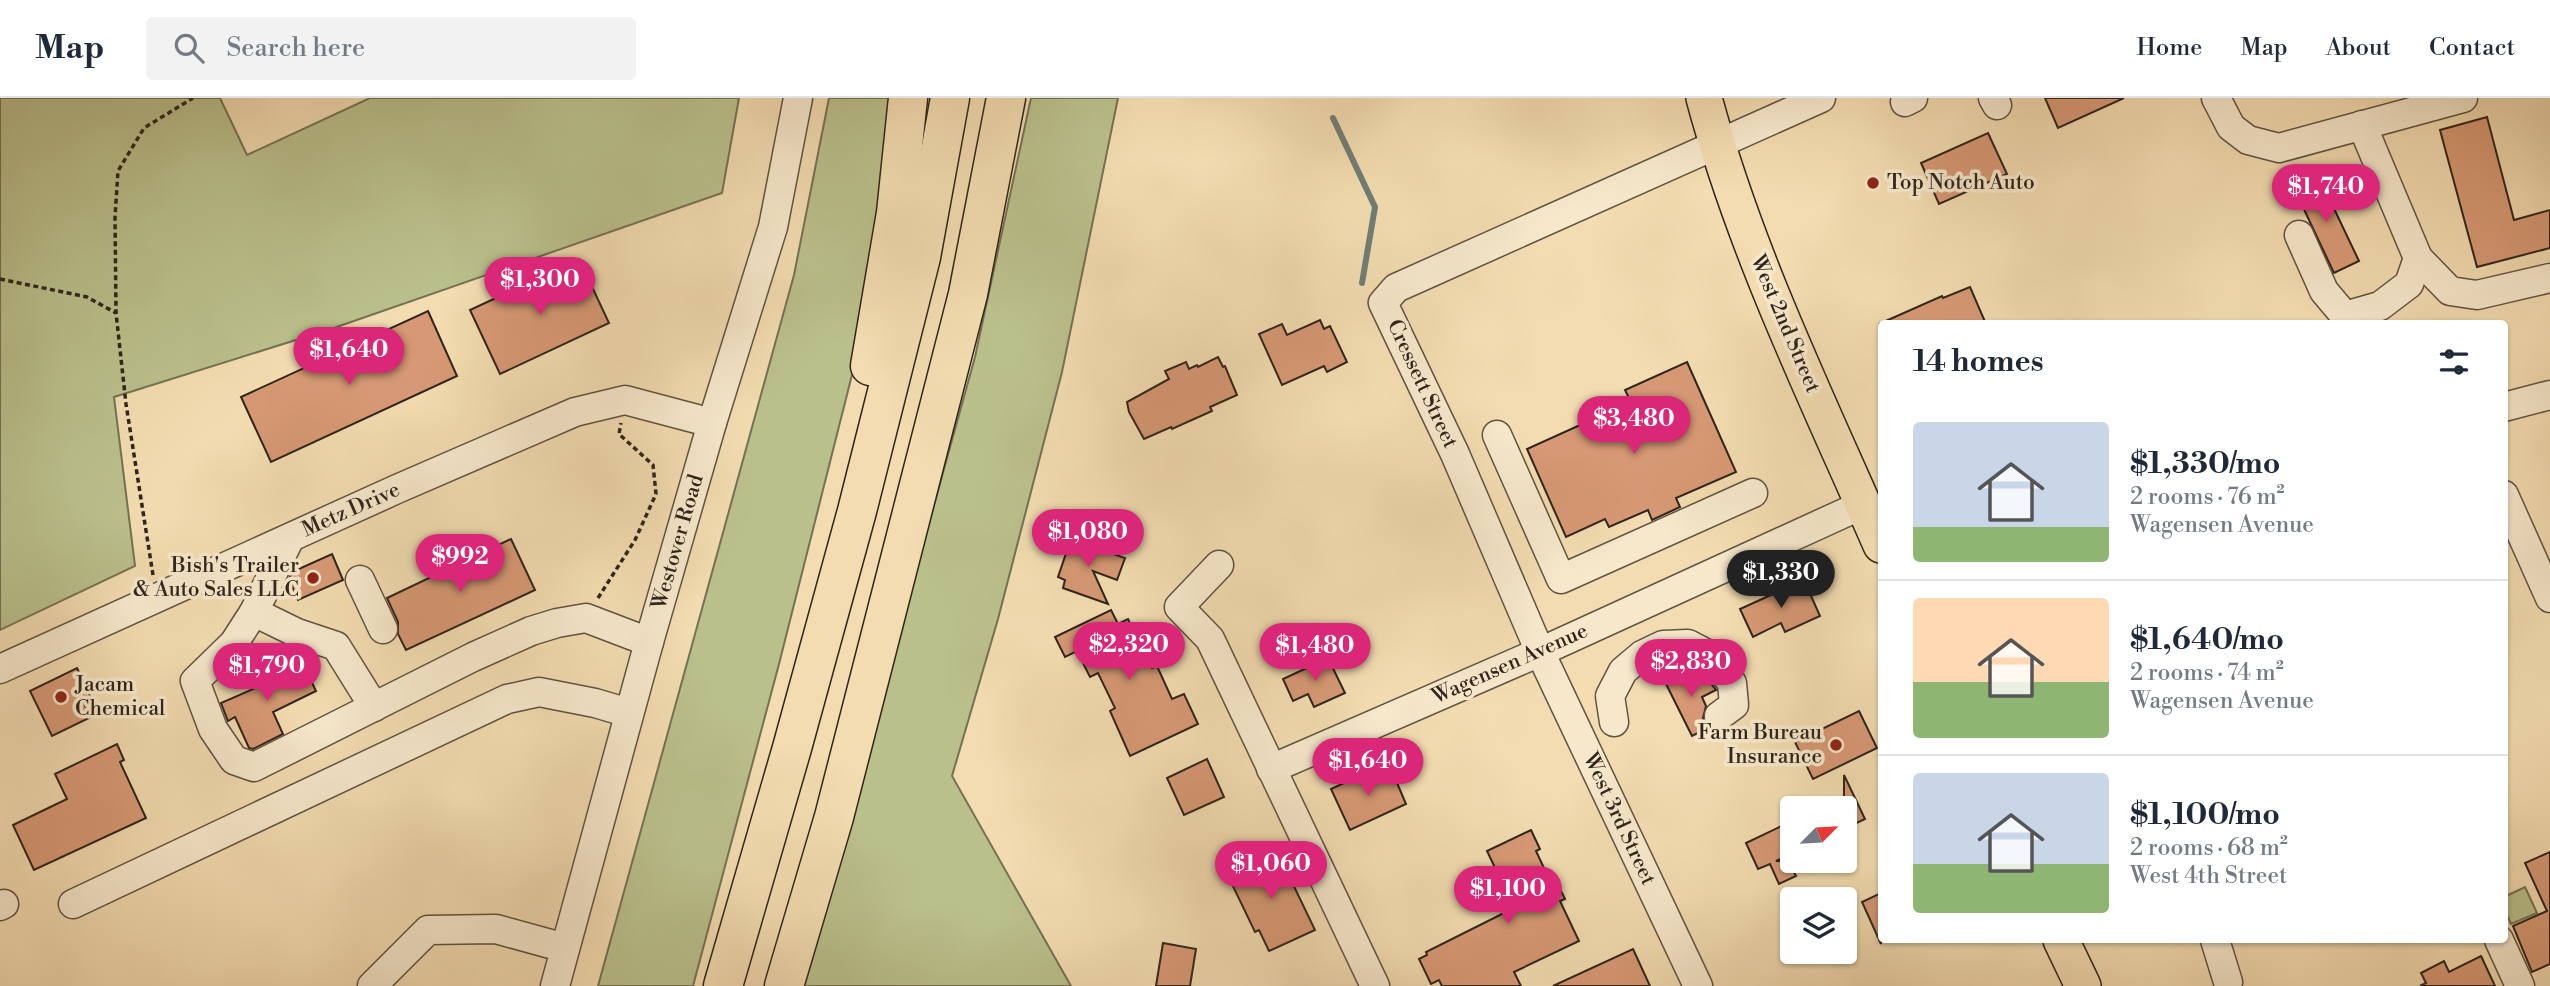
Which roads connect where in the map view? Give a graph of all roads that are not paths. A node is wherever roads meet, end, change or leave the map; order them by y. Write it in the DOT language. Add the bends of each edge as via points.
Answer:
graph roads {
  1 [pos="798,98"];
  2 [pos="908,98"];
  3 [pos="950,98"];
  4 [pos="1006,98"];
  5 [pos="1018,98"];
  6 [pos="1704,98"];
  7 [pos="1821,98"];
  8 [pos="2216,98"];
  9 [pos="2463,98"];
  10 [pos="2361,125"];
  11 [pos="1717,146"];
  12 [pos="2299,235"];
  13 [pos="2418,258"];
  14 [pos="2550,278"];
  15 [pos="968,294"];
  16 [pos="2550,395"];
  17 [pos="2508,406"];
  18 [pos="712,423"];
  19 [pos="1497,435"];
  20 [pos="1753,493"];
  21 [pos="1864,504"];
  22 [pos="2508,504"];
  23 [pos="290,538"];
  24 [pos="1878,538"];
  25 [pos="1219,565"];
  26 [pos="360,580"];
  27 [pos="2550,598"];
  28 [pos="254,612"];
  29 [pos="383,629"];
  30 [pos="649,642"];
  31 [pos="1540,652"];
  32 [pos="0,669"];
  33 [pos="374,707"];
  34 [pos="629,713"];
  35 [pos="1719,716"];
  36 [pos="1614,722"];
  37 [pos="792,748"];
  38 [pos="1271,769"];
  39 [pos="73,904"];
  40 [pos="2062,943"];
  41 [pos="2216,943"];
  42 [pos="2500,943"];
  43 [pos="565,948"];
  44 [pos="2228,982"];
  45 [pos="372,986"];
  46 [pos="555,986"];
  47 [pos="723,986"];
  48 [pos="784,986"];
  49 [pos="1375,986"];
  50 [pos="1698,986"];
  51 [pos="2083,986"];
  52 [pos="2520,986"];
  1 -- 18 [label="street, Westover Road" via="773,227"];
  2 -- 37 [label="highway" via="896,213 867,381"];
  3 -- 37 [label="highway" via="921,257"];
  4 -- 15 [label="highway"];
  5 -- 15 [label="highway"];
  6 -- 11 [label="main road, West 2nd Street"];
  7 -- 11 [label="street"];
  8 -- 10 [label="street" via="2231,127 2248,140 2280,148"];
  9 -- 10 [label="street"];
  10 -- 13 [label="street"];
  11 -- 21 [label="main road, West 2nd Street" via="1780,318"];
  11 -- 31 [label="street, Cressett Street" via="1396,288 1383,303"];
  12 -- 13 [label="street" via="2324,291 2345,316 2380,306 2409,284"];
  13 -- 14 [label="street" via="2450,291 2477,295"];
  15 -- 48 [label="highway" via="834,817"];
  16 -- 17 [label="street"];
  18 -- 23 [label="street, Metz Drive" via="625,400 575,412"];
  18 -- 30 [label="street, Westover Road"];
  19 -- 20 [label="street" via="1561,579"];
  21 -- 24 [label="main road, West 2nd Street"];
  21 -- 31 [label="street, Wagensen Avenue"];
  22 -- 27 [label="street"];
  23 -- 28 [label="street"];
  23 -- 32 [label="street, Metz Drive"];
  25 -- 38 [label="street" via="1179,607 1210,639"];
  26 -- 29 [label="street"];
  28 -- 33 [label="street" via="336,646"];
  28 -- 33 [label="street" via="234,643 195,681 213,729 234,760 254,766"];
  30 -- 33 [label="street" via="586,618 556,623 473,657"];
  30 -- 34 [label="street, Westover Road"];
  31 -- 38 [label="street, Wagensen Avenue"];
  31 -- 50 [label="street, West 3rd Street"];
  34 -- 39 [label="street" via="539,692 508,699"];
  34 -- 43 [label="street, Westover Road"];
  35 -- 36 [label="street" via="1734,705 1732,683 1711,656 1688,643 1663,645 1623,671 1610,696"];
  37 -- 47 [label="highway"];
  38 -- 49 [label="street"];
  40 -- 51 [label="main road"];
  41 -- 44 [label="street"];
  42 -- 52 [label="street"];
  43 -- 45 [label="street" via="496,929 428,930"];
  43 -- 46 [label="street, Westover Road"];
}
